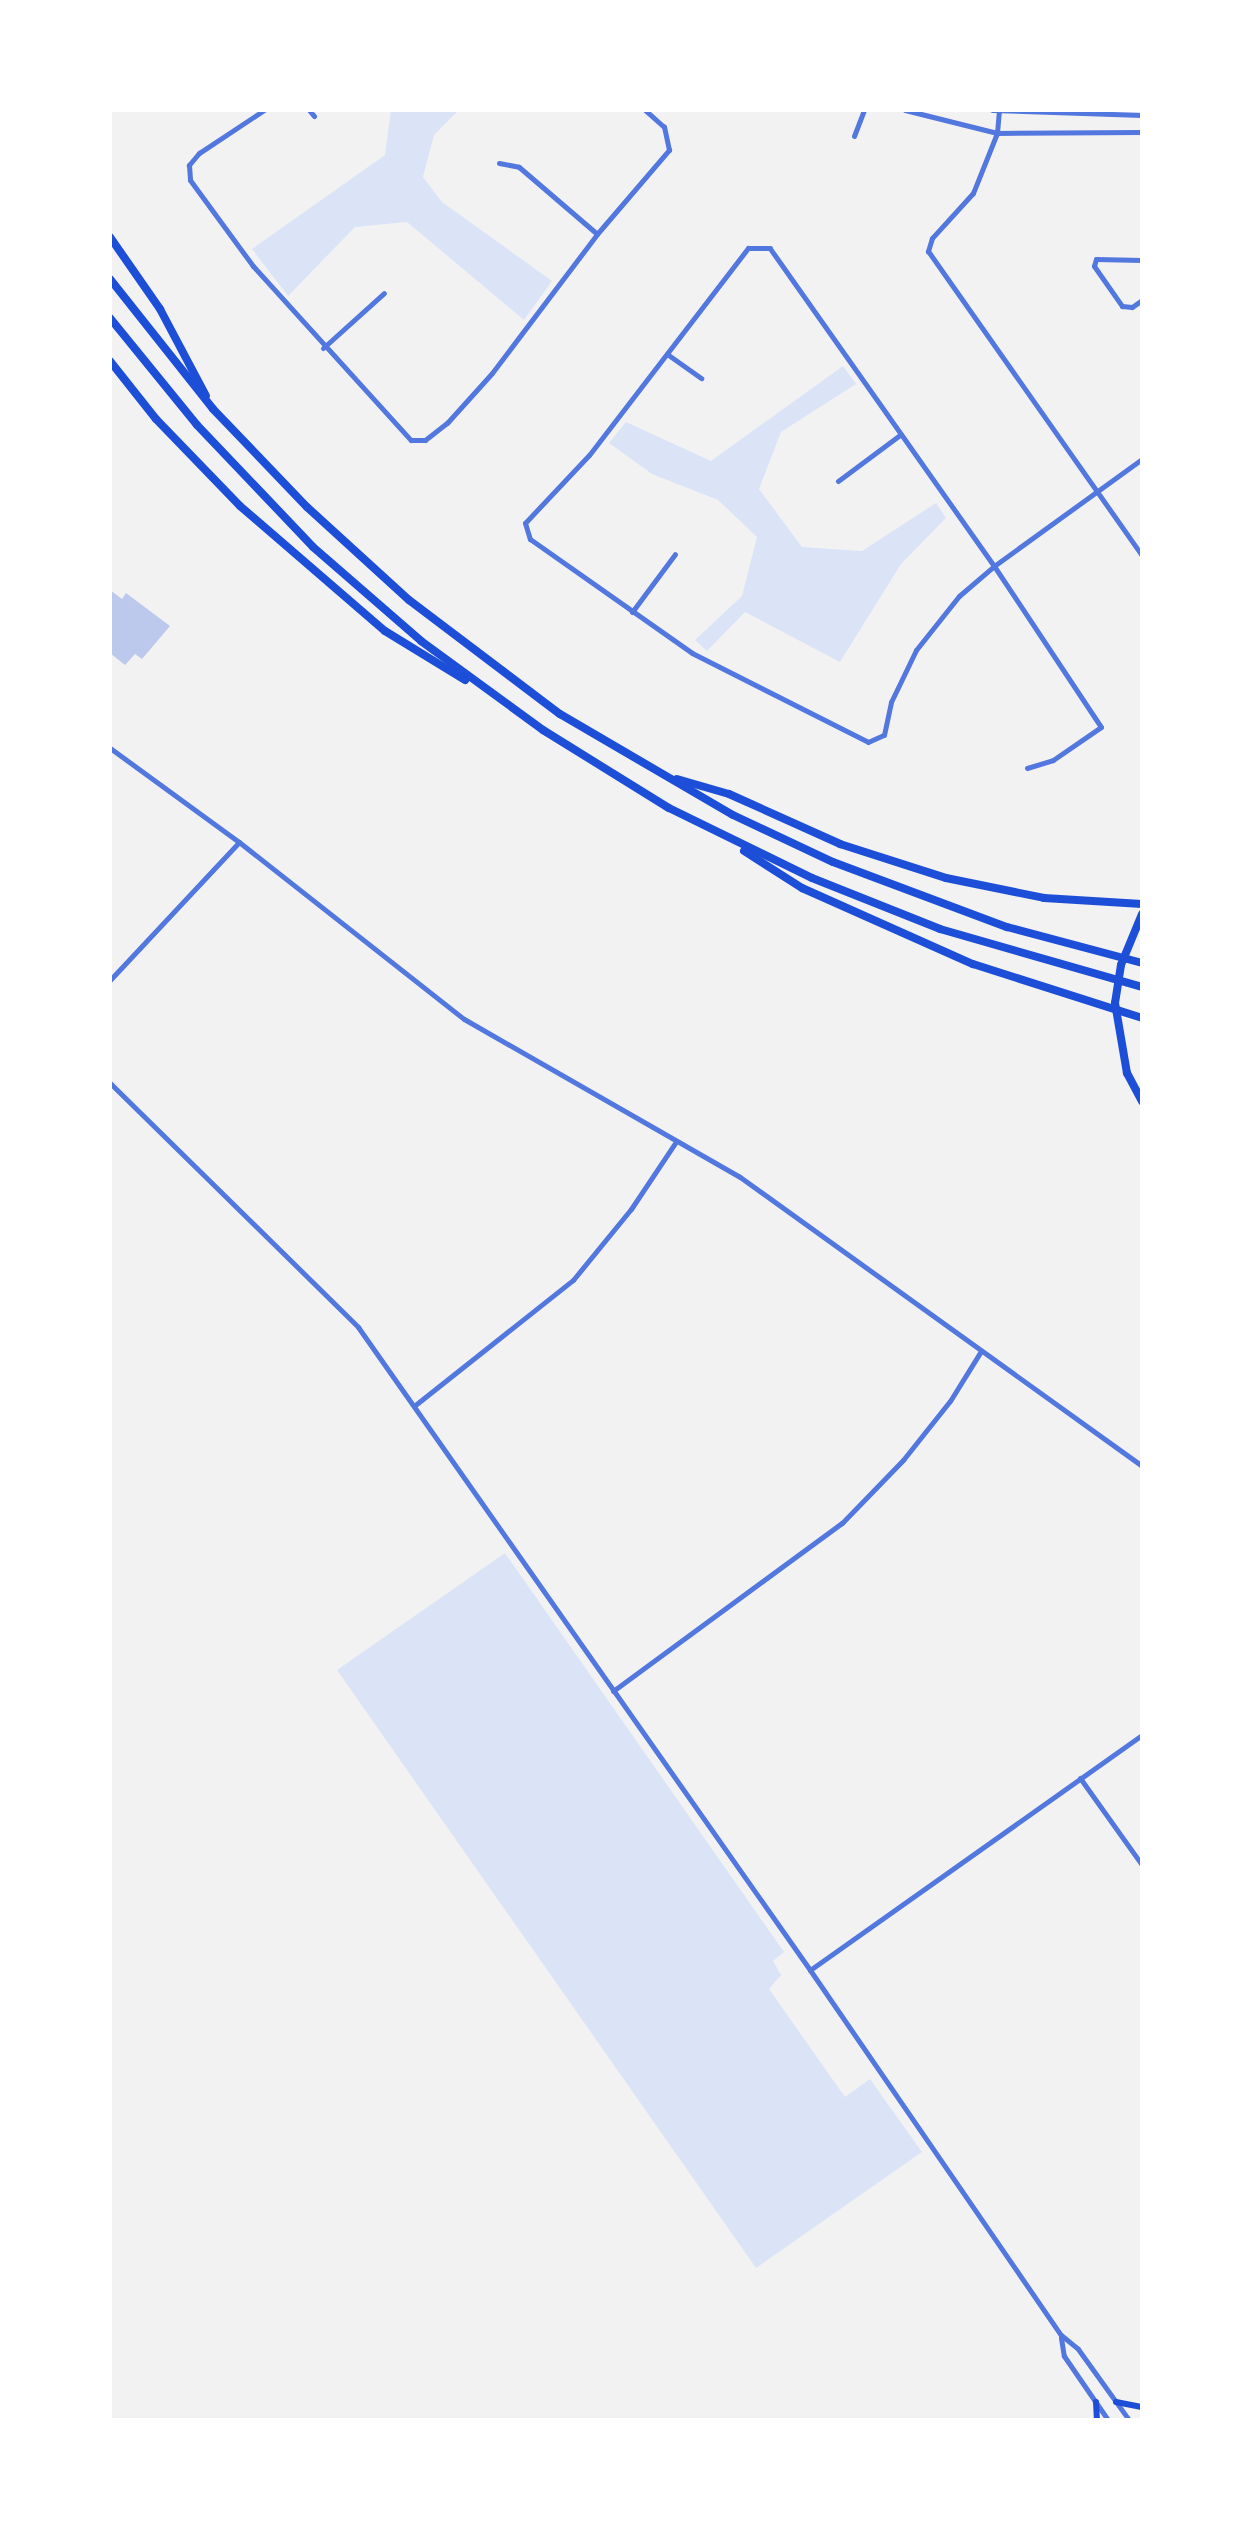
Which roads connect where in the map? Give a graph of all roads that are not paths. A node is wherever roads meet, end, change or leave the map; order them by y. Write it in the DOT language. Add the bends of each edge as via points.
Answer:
graph roads {
  1 [pos="264,110"];
  2 [pos="645,110"];
  3 [pos="864,110"];
  4 [pos="905,110"];
  5 [pos="996,110"];
  6 [pos="1142,115"];
  7 [pos="1142,132"];
  8 [pos="997,133"];
  9 [pos="854,136"];
  10 [pos="499,163"];
  11 [pos="597,234"];
  12 [pos="110,236"];
  13 [pos="1142,260"];
  14 [pos="110,279"];
  15 [pos="384,292"];
  16 [pos="1142,300"];
  17 [pos="110,318"];
  18 [pos="323,348"];
  19 [pos="667,354"];
  20 [pos="110,360"];
  21 [pos="701,378"];
  22 [pos="213,409"];
  23 [pos="901,435"];
  24 [pos="1142,459"];
  25 [pos="838,481"];
  26 [pos="1096,491"];
  27 [pos="675,554"];
  28 [pos="1142,555"];
  29 [pos="994,566"];
  30 [pos="632,613"];
  31 [pos="504,703"];
  32 [pos="110,748"];
  33 [pos="1027,768"];
  34 [pos="661,775"];
  35 [pos="715,832"];
  36 [pos="239,842"];
  37 [pos="1142,904"];
  38 [pos="1142,914"];
  39 [pos="1142,964"];
  40 [pos="110,980"];
  41 [pos="1142,987"];
  42 [pos="1142,1018"];
  43 [pos="110,1083"];
  44 [pos="1142,1101"];
  45 [pos="675,1143"];
  46 [pos="982,1351"];
  47 [pos="414,1406"];
  48 [pos="1142,1466"];
  49 [pos="612,1691"];
  50 [pos="1142,1735"];
  51 [pos="1080,1778"];
  52 [pos="1142,1865"];
  53 [pos="810,1970"];
  54 [pos="1061,2336"];
  55 [pos="1096,2402"];
  56 [pos="1116,2402"];
  57 [pos="1142,2407"];
  58 [pos="1096,2420"];
  59 [pos="1108,2420"];
  60 [pos="1129,2420"];
  1 -- 18 [label="street" via="199,154 189,165 190,180"];
  2 -- 11 [label="street" via="664,127 669,150"];
  3 -- 9 [label="street"];
  4 -- 8 [label="street"];
  5 -- 6 [label="street"];
  5 -- 8 [label="street"];
  7 -- 8 [label="street"];
  8 -- 26 [label="street" via="973,193 928,251"];
  10 -- 11 [label="street" via="518,167"];
  11 -- 18 [label="street" via="510,352 425,440 411,440"];
  12 -- 22 [label="highway" via="160,309"];
  13 -- 16 [label="street" via="1096,259 1094,266 1122,306"];
  14 -- 22 [label="highway"];
  15 -- 18 [label="street"];
  17 -- 31 [label="highway" via="278,514 422,642"];
  19 -- 21 [label="street"];
  19 -- 23 [label="street" via="748,248 770,248"];
  19 -- 30 [label="street" via="589,455 525,522 530,539"];
  20 -- 31 [label="highway" via="180,444 305,564 386,632"];
  22 -- 34 [label="highway" via="409,600 534,696"];
  23 -- 25 [label="street"];
  23 -- 29 [label="street"];
  24 -- 26 [label="street"];
  26 -- 28 [label="street"];
  26 -- 29 [label="street"];
  27 -- 30 [label="street"];
  29 -- 30 [label="street" via="959,596 916,650 891,702 884,735 868,742 735,678"];
  29 -- 33 [label="street" via="1101,727 1053,760"];
  31 -- 35 [label="highway"];
  32 -- 36 [label="street"];
  34 -- 37 [label="highway" via="729,794 840,844 946,878 1044,898"];
  34 -- 39 [label="highway" via="884,884"];
  35 -- 41 [label="highway" via="940,929"];
  35 -- 42 [label="highway" via="802,888 973,964"];
  36 -- 40 [label="street"];
  36 -- 45 [label="street" via="464,1019"];
  38 -- 44 [label="highway" via="1117,981 1115,1016 1123,1059"];
  43 -- 47 [label="street" via="358,1328"];
  45 -- 46 [label="street" via="740,1177"];
  45 -- 47 [label="street" via="573,1280"];
  46 -- 48 [label="street"];
  46 -- 49 [label="street" via="903,1460 842,1523"];
  47 -- 49 [label="street"];
  49 -- 53 [label="street"];
  50 -- 51 [label="street"];
  51 -- 52 [label="street"];
  51 -- 53 [label="street"];
  53 -- 54 [label="street"];
  54 -- 55 [label="street" via="1064,2356"];
  54 -- 56 [label="street"];
  55 -- 58 [label="main road"];
  55 -- 59 [label="street"];
  56 -- 57 [label="main road"];
  56 -- 60 [label="street"];
}
